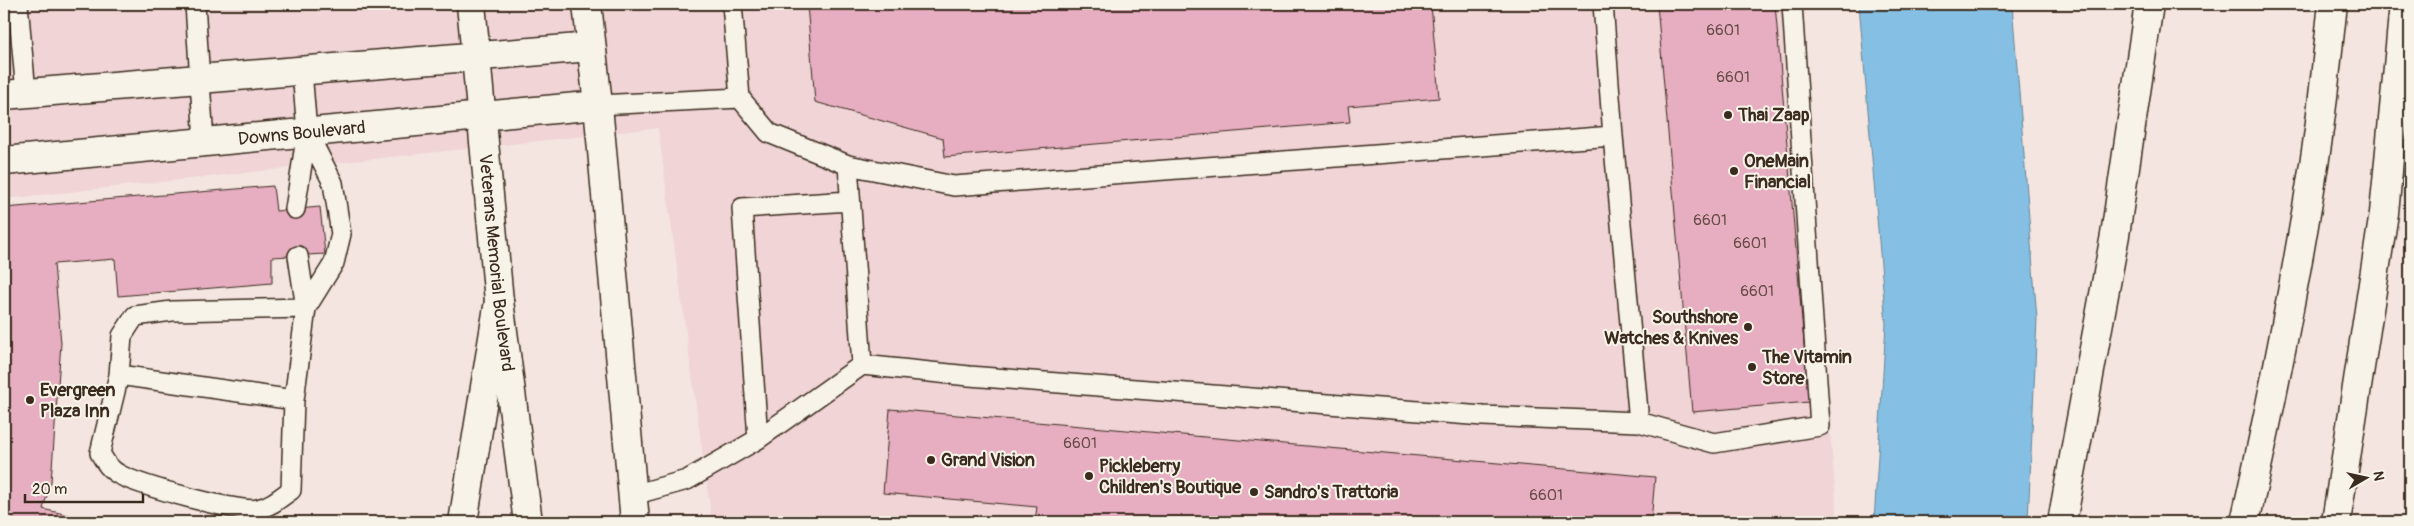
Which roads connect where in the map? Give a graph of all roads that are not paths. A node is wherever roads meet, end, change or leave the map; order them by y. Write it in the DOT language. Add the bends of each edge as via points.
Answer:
graph roads {
  1 [pos="18,4"];
  2 [pos="195,4"];
  3 [pos="471,4"];
  4 [pos="587,4"];
  5 [pos="732,4"];
  6 [pos="1603,4"];
  7 [pos="1792,4"];
  8 [pos="2149,4"];
  9 [pos="2333,4"];
  10 [pos="2404,4"];
  11 [pos="591,47"];
  12 [pos="476,57"];
  13 [pos="302,71"];
  14 [pos="202,79"];
  15 [pos="15,94"];
  16 [pos="740,98"];
  17 [pos="598,104"];
  18 [pos="481,115"];
  19 [pos="307,132"];
  20 [pos="1613,136"];
  21 [pos="204,142"];
  22 [pos="4,161"];
  23 [pos="848,165"];
  24 [pos="850,202"];
  25 [pos="295,210"];
  26 [pos="298,256"];
  27 [pos="499,301"];
  28 [pos="306,308"];
  29 [pos="862,365"];
  30 [pos="119,375"];
  31 [pos="294,400"];
  32 [pos="1639,422"];
  33 [pos="758,439"];
  34 [pos="633,495"];
  35 [pos="463,522"];
  36 [pos="528,522"];
  37 [pos="635,522"];
  38 [pos="2062,522"];
  39 [pos="2245,522"];
  40 [pos="2336,522"];
  1 -- 15 [label="lane"];
  2 -- 14 [label="lane"];
  3 -- 12 [label="main road, Veterans Memorial Boulevard"];
  4 -- 11 [label="main road"];
  5 -- 16 [label="lane"];
  6 -- 20 [label="lane"];
  7 -- 32 [label="lane" via="1820,426 1714,443"];
  8 -- 38 [label="main road" via="2115,235"];
  9 -- 39 [label="main road" via="2316,156 2294,288"];
  10 -- 40 [label="main road" via="2384,213"];
  11 -- 12 [label="main road"];
  11 -- 17 [label="main road"];
  12 -- 13 [label="main road"];
  12 -- 18 [label="main road, Veterans Memorial Boulevard"];
  13 -- 14 [label="main road"];
  13 -- 19 [label="lane"];
  14 -- 15 [label="main road"];
  14 -- 21 [label="lane"];
  16 -- 17 [label="lane"];
  16 -- 23 [label="lane" via="769,133"];
  17 -- 18 [label="main road, Downs Boulevard"];
  17 -- 34 [label="main road"];
  18 -- 19 [label="main road, Downs Boulevard"];
  18 -- 27 [label="main road, Veterans Memorial Boulevard"];
  19 -- 21 [label="main road, Downs Boulevard"];
  19 -- 25 [label="lane"];
  19 -- 28 [label="lane" via="333,183 340,234 334,263"];
  20 -- 23 [label="lane" via="954,186"];
  20 -- 32 [label="lane"];
  21 -- 22 [label="main road, Downs Boulevard"];
  23 -- 24 [label="lane"];
  24 -- 29 [label="lane"];
  24 -- 33 [label="lane" via="742,208"];
  26 -- 28 [label="lane"];
  27 -- 35 [label="main road"];
  27 -- 36 [label="main road, Veterans Memorial Boulevard"];
  28 -- 30 [label="lane" via="172,311 135,316 122,336"];
  28 -- 31 [label="lane"];
  29 -- 32 [label="lane" via="1483,416"];
  29 -- 33 [label="lane"];
  30 -- 31 [label="lane"];
  30 -- 31 [label="lane" via="100,453 107,465 120,475 205,502 256,510 277,502 290,490"];
  33 -- 34 [label="lane" via="687,480"];
  34 -- 37 [label="main road"];
}
